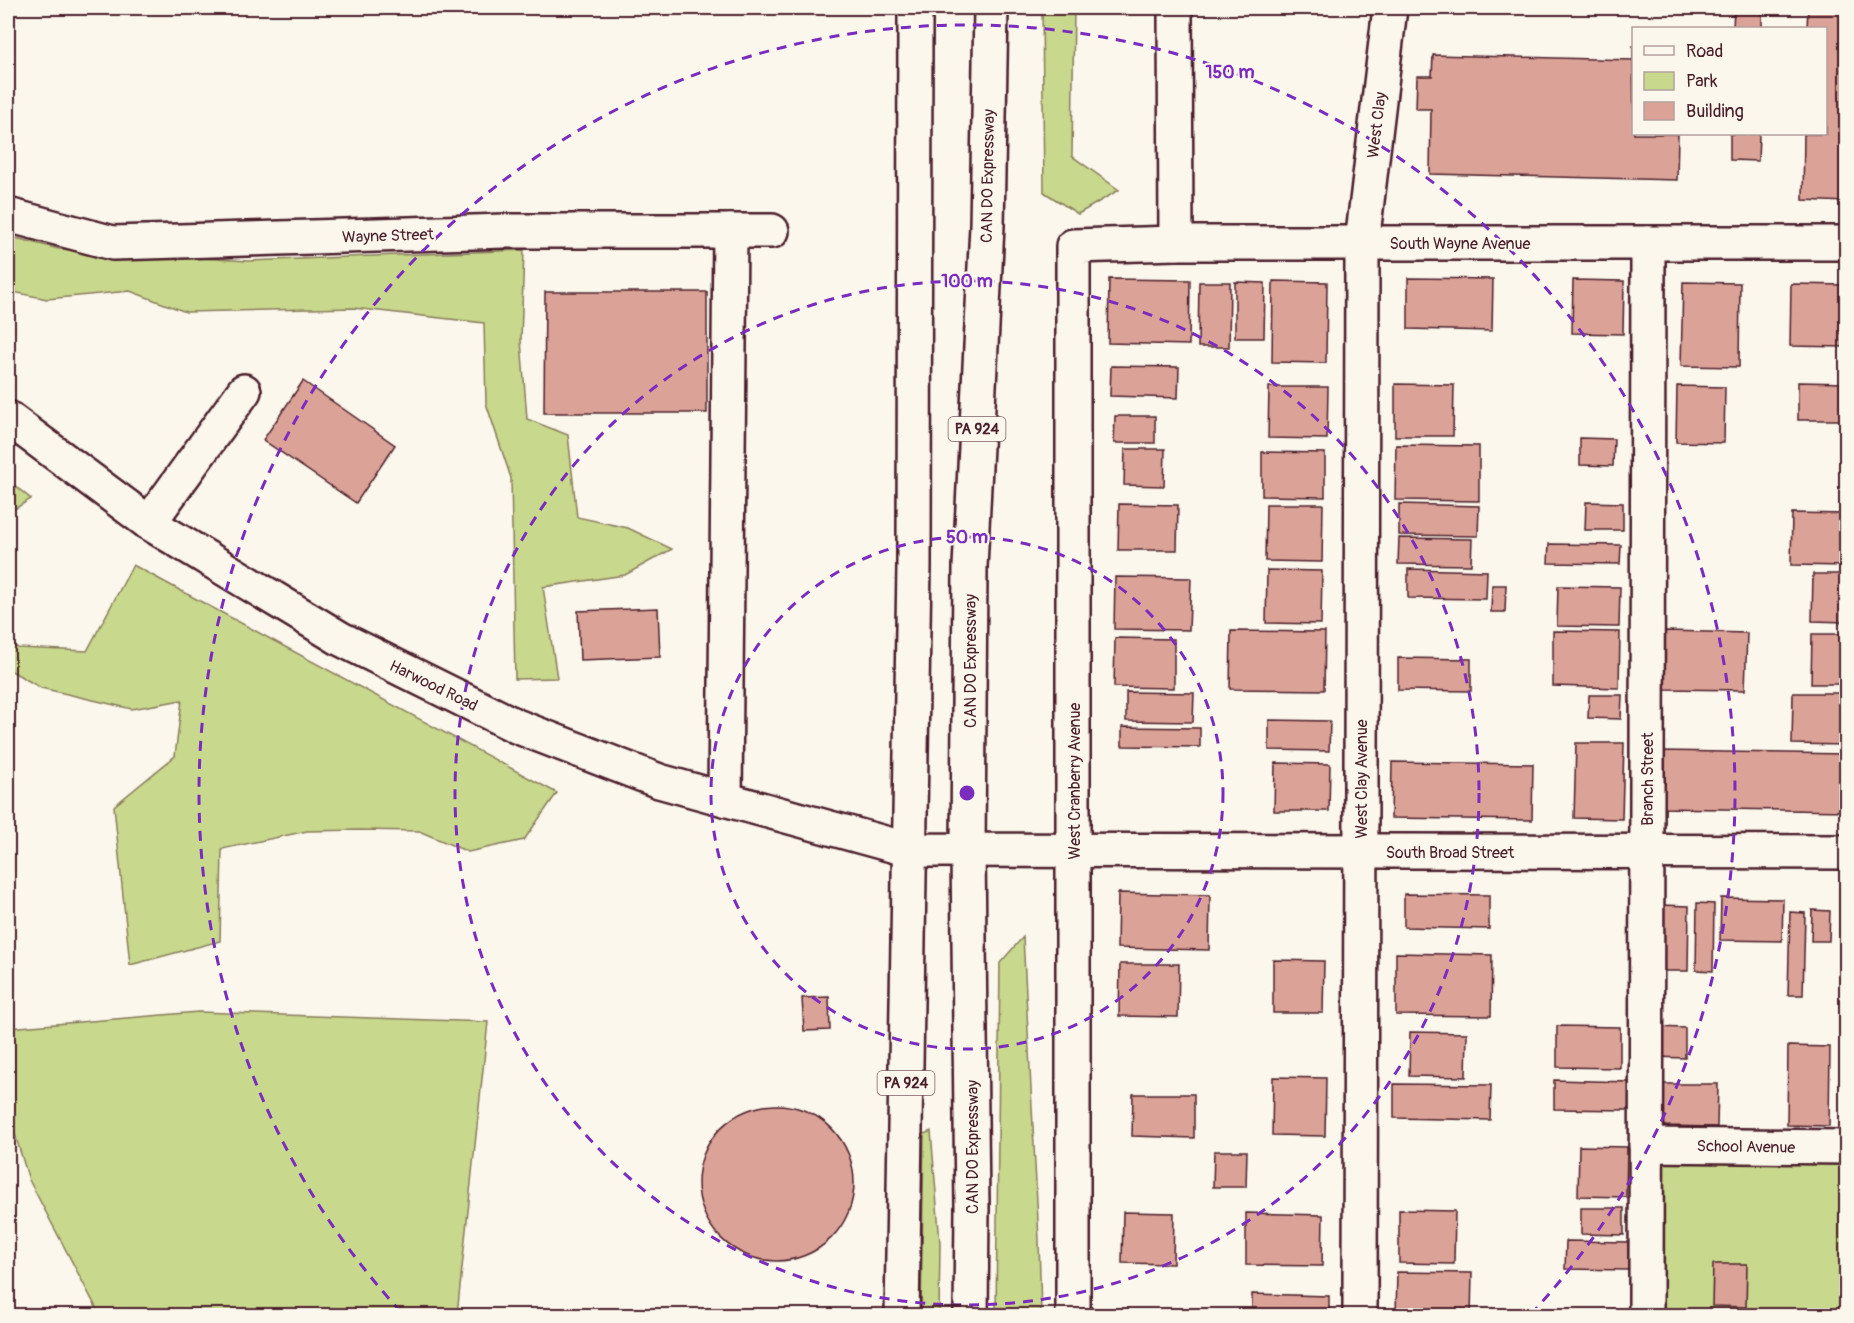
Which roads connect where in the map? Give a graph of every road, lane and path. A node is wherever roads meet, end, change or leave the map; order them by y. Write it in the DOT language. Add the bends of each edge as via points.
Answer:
graph roads {
  1 [pos="915,8"];
  2 [pos="991,8"];
  3 [pos="1175,8"];
  4 [pos="1390,8"];
  5 [pos="8,215"];
  6 [pos="730,231"];
  7 [pos="772,231"];
  8 [pos="1176,243"];
  9 [pos="1362,243"];
  10 [pos="1648,243"];
  11 [pos="1846,243"];
  12 [pos="1073,246"];
  13 [pos="244,391"];
  14 [pos="8,418"];
  15 [pos="149,523"];
  16 [pos="726,799"];
  17 [pos="910,850"];
  18 [pos="969,852"];
  19 [pos="1074,852"];
  20 [pos="1360,852"];
  21 [pos="1647,852"];
  22 [pos="1846,852"];
  23 [pos="1646,1146"];
  24 [pos="1846,1147"];
  25 [pos="902,1316"];
  26 [pos="971,1316"];
  27 [pos="1073,1316"];
  28 [pos="1360,1316"];
  29 [pos="1646,1316"];
  1 -- 17 [label="street, PA 924"];
  2 -- 18 [label="street, CAN DO Expressway / PA 924" via="987,226 970,567"];
  3 -- 8 [label="street"];
  4 -- 9 [label="street, West Clay"];
  5 -- 6 [label="street, Wayne Street" via="113,243 505,231"];
  6 -- 7 [label="street, Wayne Street"];
  6 -- 16 [label="street"];
  8 -- 9 [label="street, South Wayne Avenue"];
  8 -- 12 [label="street, South Wayne Avenue"];
  9 -- 10 [label="street, South Wayne Avenue"];
  9 -- 20 [label="street, West Clay Avenue"];
  10 -- 11 [label="street, South Wayne Avenue"];
  10 -- 21 [label="street, Branch Street"];
  12 -- 19 [label="street, West Cranberry Avenue"];
  13 -- 15 [label="street"];
  14 -- 15 [label="street, Harwood Road"];
  15 -- 16 [label="street, Harwood Road" via="341,639 516,726 659,780"];
  16 -- 17 [label="street, Harwood Road"];
  17 -- 18 [label="street, South Broad Street"];
  17 -- 25 [label="street, PA 924"];
  18 -- 19 [label="street, South Broad Street"];
  18 -- 26 [label="street, CAN DO Expressway / PA 924"];
  19 -- 20 [label="street, South Broad Street"];
  19 -- 27 [label="street, West Cranberry Avenue"];
  20 -- 21 [label="street, South Broad Street"];
  20 -- 28 [label="street, West Clay Avenue"];
  21 -- 22 [label="street, South Broad Street"];
  21 -- 23 [label="street, Branch Street"];
  23 -- 24 [label="street, School Avenue"];
  23 -- 29 [label="street, Branch Street"];
}
